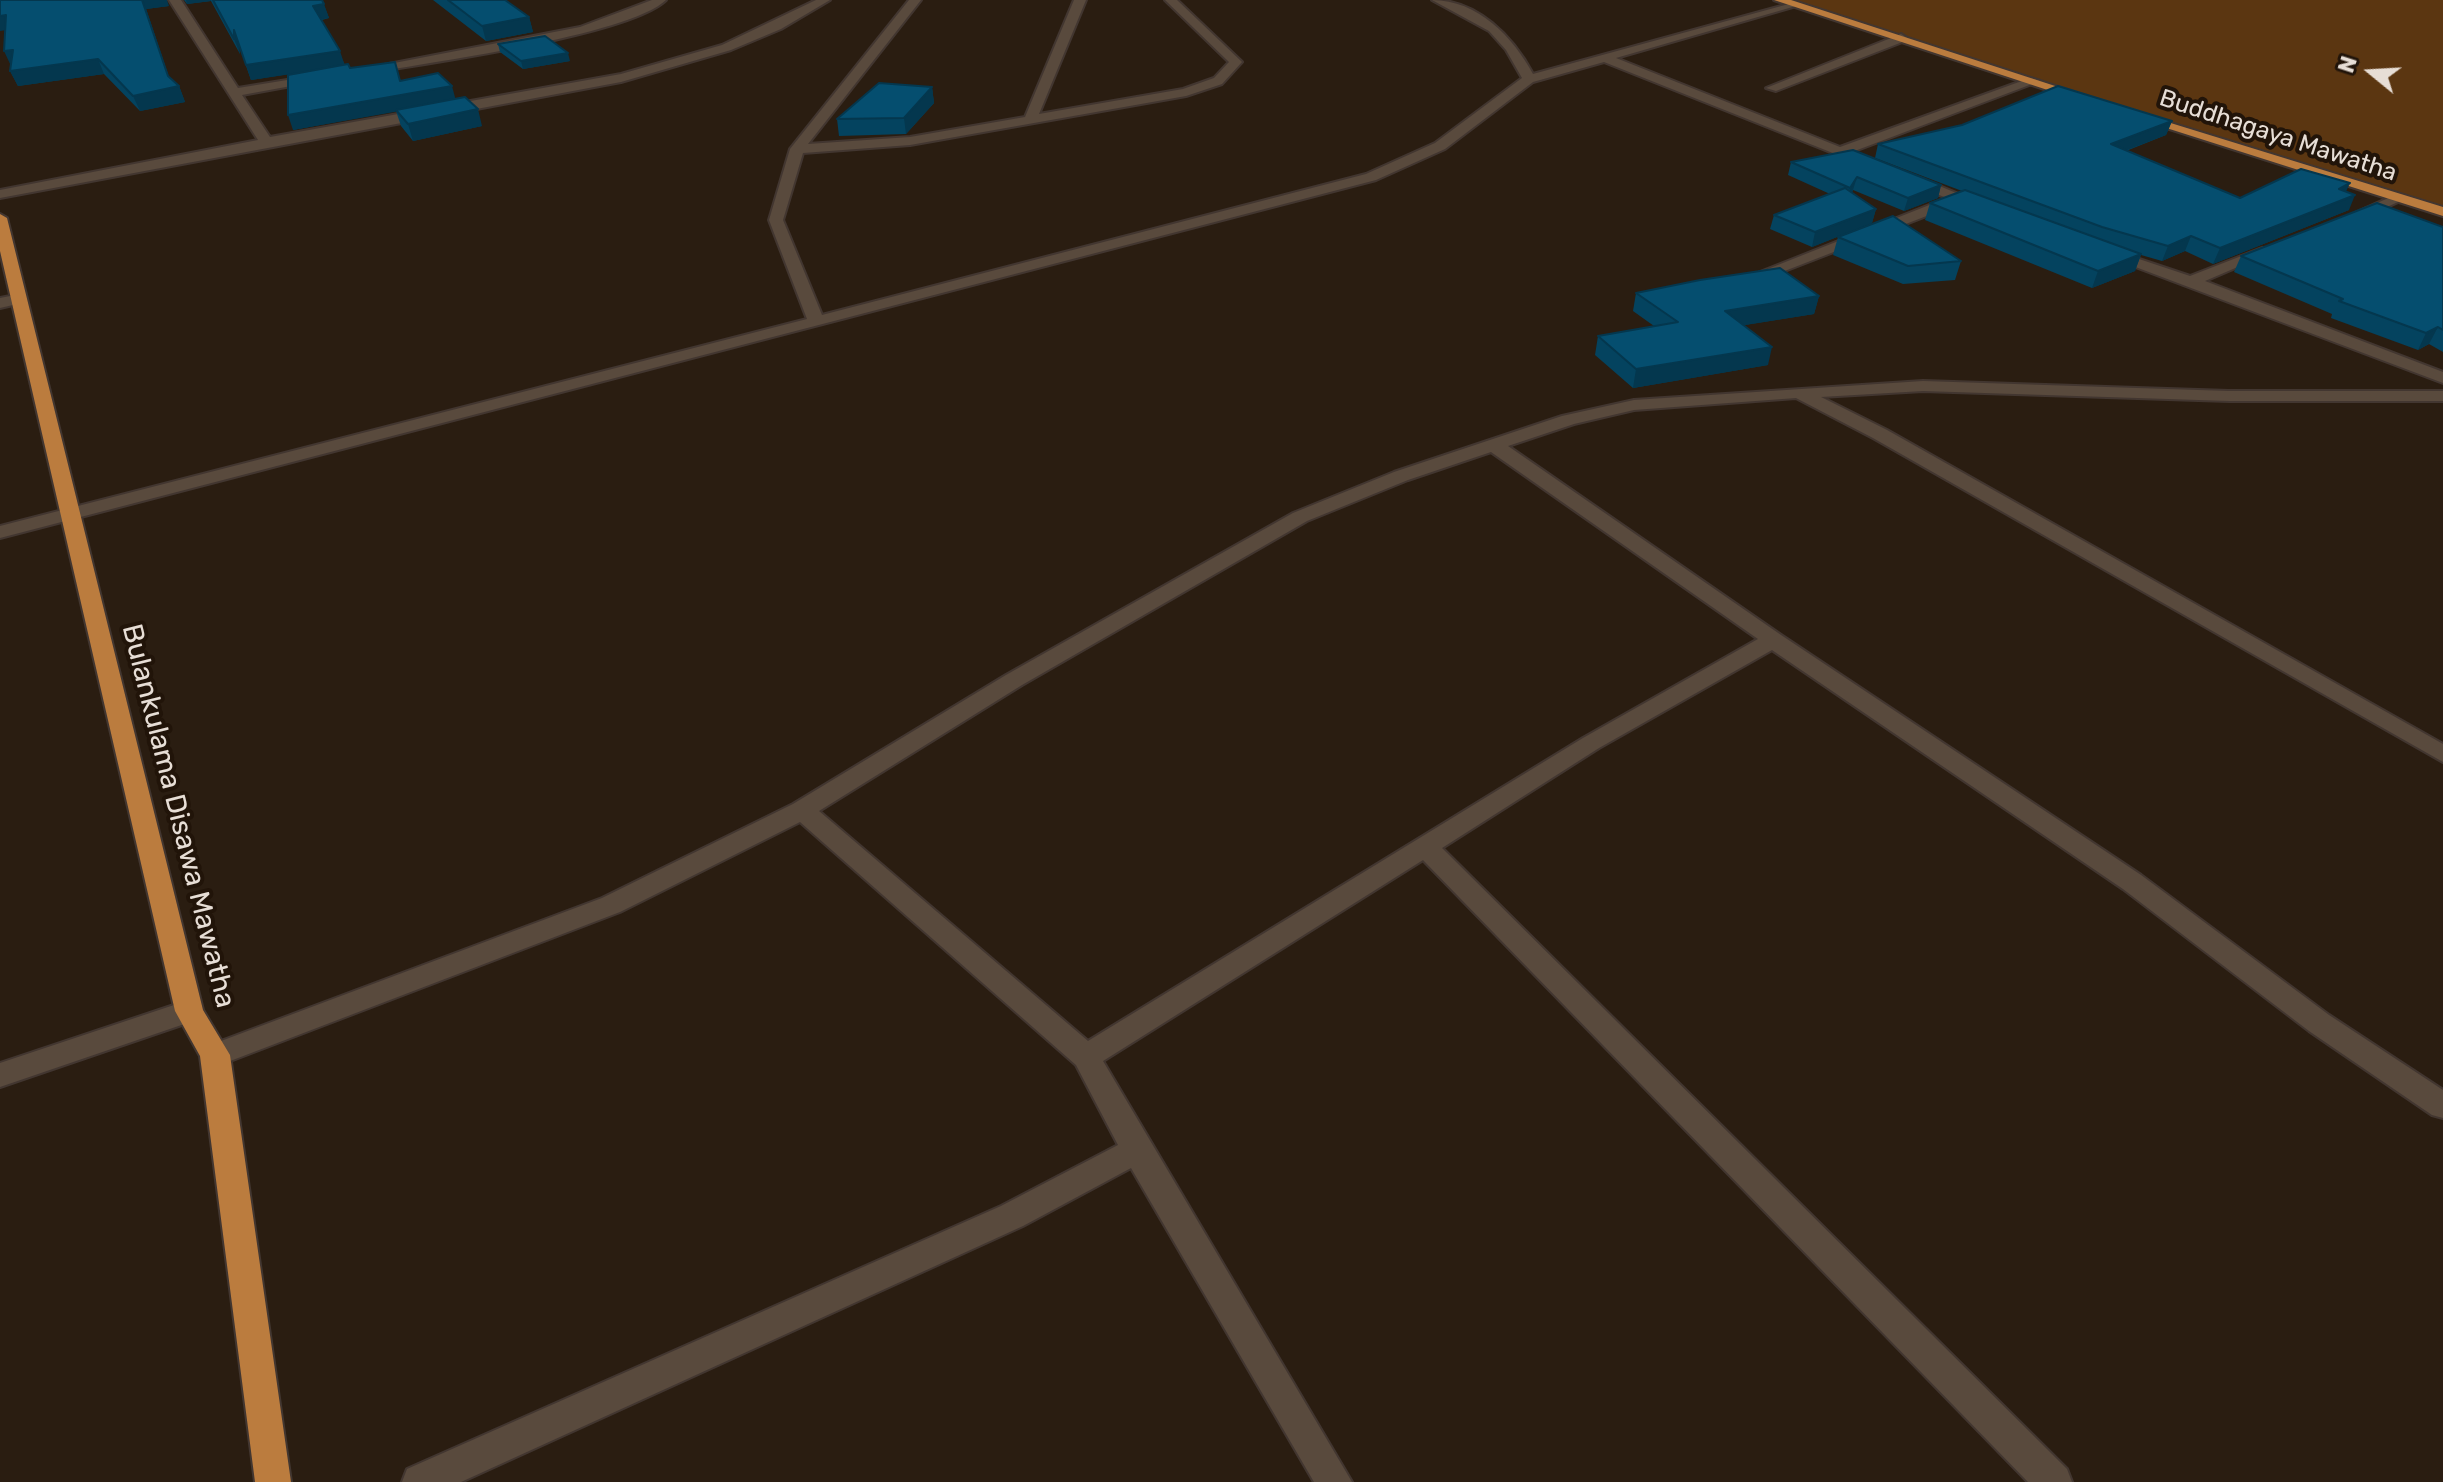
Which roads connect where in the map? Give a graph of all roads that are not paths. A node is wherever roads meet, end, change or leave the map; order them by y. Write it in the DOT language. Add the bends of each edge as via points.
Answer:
graph roads {
  1 [pos="175,0"];
  2 [pos="660,0"];
  3 [pos="824,0"];
  4 [pos="915,0"];
  5 [pos="1080,0"];
  6 [pos="1171,0"];
  7 [pos="1438,0"];
  8 [pos="1786,2"];
  9 [pos="1901,38"];
  10 [pos="1603,57"];
  11 [pos="356,71"];
  12 [pos="341,74"];
  13 [pos="1529,79"];
  14 [pos="2034,81"];
  15 [pos="1772,88"];
  16 [pos="233,93"];
  17 [pos="2107,104"];
  18 [pos="2122,109"];
  19 [pos="1030,120"];
  20 [pos="266,142"];
  21 [pos="797,149"];
  22 [pos="1839,152"];
  23 [pos="0,194"];
  24 [pos="1960,198"];
  25 [pos="2400,198"];
  26 [pos="2443,212"];
  27 [pos="2004,215"];
  28 [pos="0,218"];
  29 [pos="2330,226"];
  30 [pos="2288,242"];
  31 [pos="2091,248"];
  32 [pos="1758,276"];
  33 [pos="2191,281"];
  34 [pos="10,301"];
  35 [pos="816,320"];
  36 [pos="2443,378"];
  37 [pos="1796,392"];
  38 [pos="2443,396"];
  39 [pos="1495,446"];
  40 [pos="71,516"];
  41 [pos="0,532"];
  42 [pos="1773,640"];
  43 [pos="2443,754"];
  44 [pos="802,810"];
  45 [pos="1425,846"];
  46 [pos="189,1011"];
  47 [pos="215,1055"];
  48 [pos="1086,1057"];
  49 [pos="0,1075"];
  50 [pos="2443,1106"];
  51 [pos="1137,1150"];
  52 [pos="273,1482"];
  53 [pos="420,1482"];
  54 [pos="1334,1482"];
  55 [pos="2054,1482"];
  1 -- 16 [label="street"];
  2 -- 11 [label="street" via="582,30"];
  3 -- 20 [label="street" via="796,18 716,52 586,86"];
  4 -- 21 [label="street"];
  5 -- 19 [label="street"];
  6 -- 19 [label="street" via="1236,62 1230,72 1186,92"];
  7 -- 13 [label="street" via="1491,25 1512,44"];
  8 -- 9 [label="main road"];
  8 -- 10 [label="street"];
  9 -- 14 [label="main road"];
  9 -- 15 [label="street"];
  10 -- 13 [label="street"];
  10 -- 22 [label="street"];
  12 -- 16 [label="street"];
  13 -- 35 [label="street" via="1440,146 1371,177"];
  14 -- 17 [label="main road"];
  14 -- 22 [label="street"];
  16 -- 20 [label="street"];
  18 -- 25 [label="main road, Buddhagaya Mawatha"];
  19 -- 21 [label="street" via="910,141"];
  20 -- 23 [label="street"];
  21 -- 35 [label="street" via="776,220"];
  22 -- 24 [label="street"];
  24 -- 27 [label="street"];
  24 -- 32 [label="street"];
  25 -- 26 [label="main road, Buddhagaya Mawatha"];
  25 -- 29 [label="street"];
  28 -- 34 [label="main road, Bulankulama Disawa Mawatha"];
  30 -- 33 [label="street"];
  31 -- 33 [label="street"];
  33 -- 36 [label="street"];
  34 -- 40 [label="main road, Bulankulama Disawa Mawatha"];
  35 -- 40 [label="street"];
  37 -- 38 [label="street" via="1923,386"];
  37 -- 39 [label="street" via="1634,405 1569,420"];
  37 -- 43 [label="street" via="1880,434"];
  39 -- 42 [label="street"];
  39 -- 44 [label="street" via="1300,517 1014,680"];
  40 -- 41 [label="street"];
  40 -- 46 [label="main road, Bulankulama Disawa Mawatha"];
  42 -- 45 [label="street" via="1591,743"];
  42 -- 50 [label="street" via="2132,882 2319,1023"];
  44 -- 47 [label="street" via="611,905"];
  44 -- 48 [label="street"];
  45 -- 48 [label="street"];
  45 -- 55 [label="street"];
  46 -- 47 [label="main road, Bulankulama Disawa Mawatha"];
  46 -- 49 [label="street"];
  47 -- 52 [label="main road, Bulankulama Disawa Mawatha"];
  48 -- 51 [label="street"];
  51 -- 53 [label="street" via="1012,1216"];
  51 -- 54 [label="street"];
}
